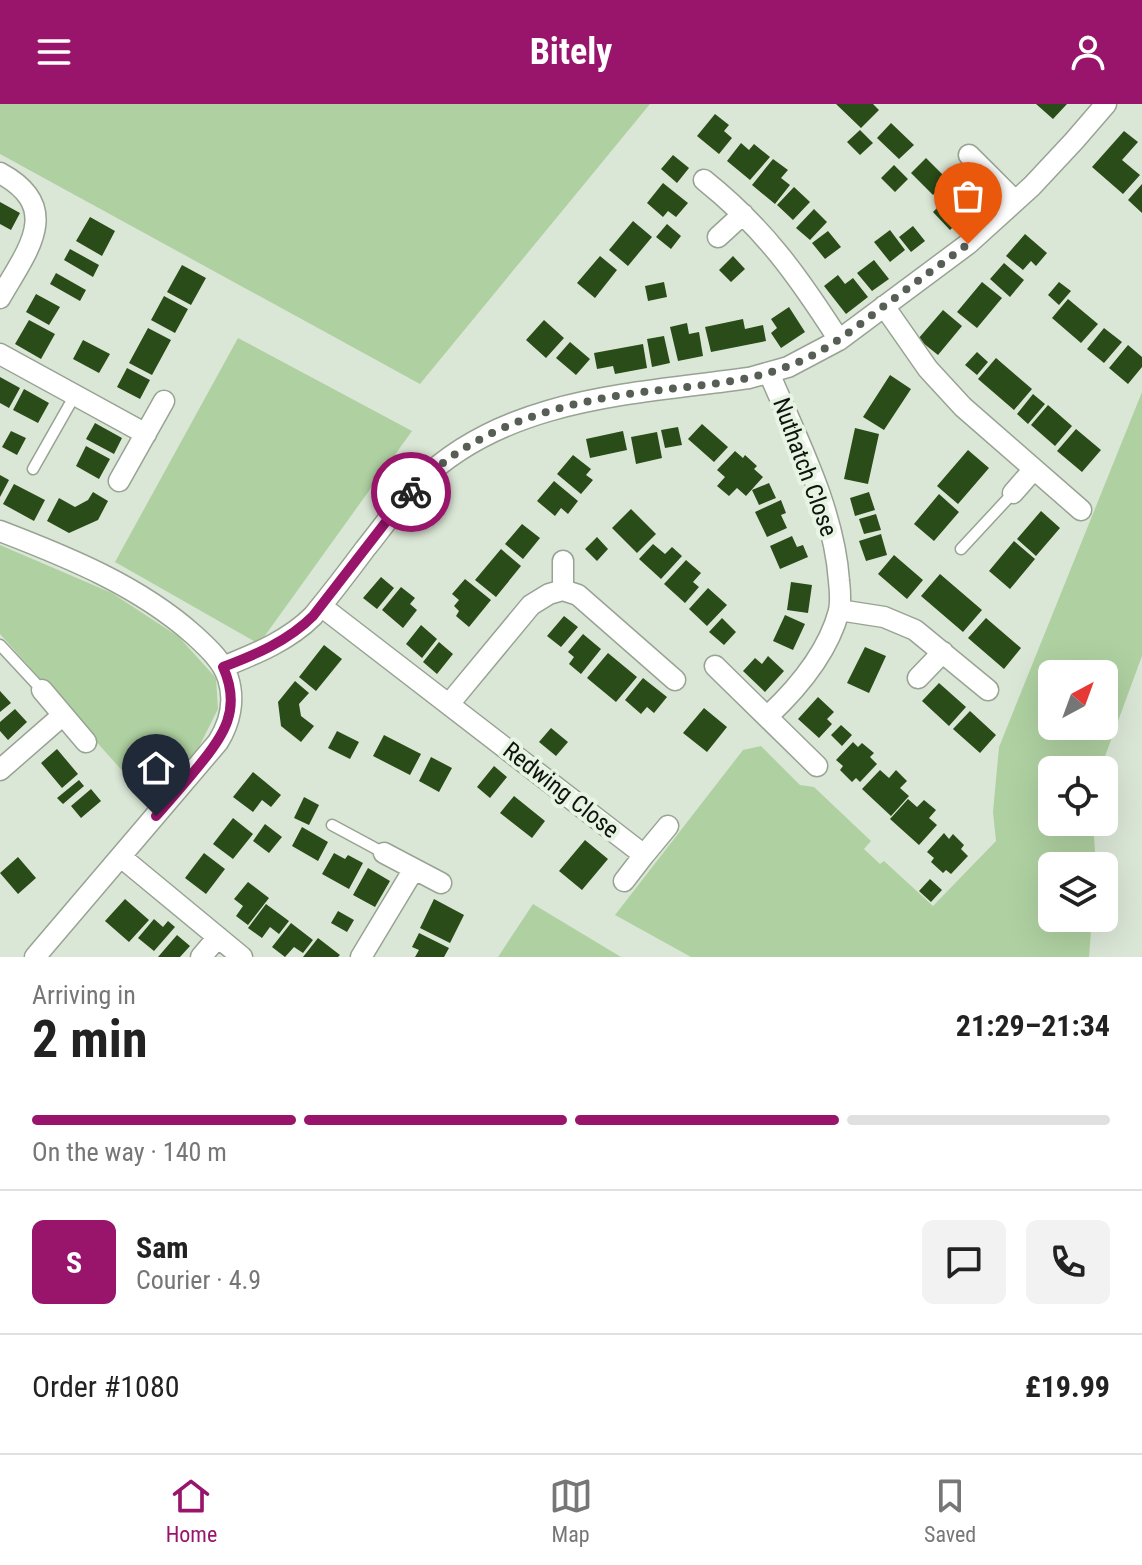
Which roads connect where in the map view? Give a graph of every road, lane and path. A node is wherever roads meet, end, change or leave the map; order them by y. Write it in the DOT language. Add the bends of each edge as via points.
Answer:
graph roads {
  1 [pos="1106,104"];
  2 [pos="969,155"];
  3 [pos="0,173"];
  4 [pos="704,180"];
  5 [pos="1015,201"];
  6 [pos="743,214"];
  7 [pos="718,237"];
  8 [pos="0,298"];
  9 [pos="884,306"];
  10 [pos="839,340"];
  11 [pos="0,354"];
  12 [pos="769,373"];
  13 [pos="75,395"];
  14 [pos="164,401"];
  15 [pos="146,434"];
  16 [pos="33,469"];
  17 [pos="1034,469"];
  18 [pos="119,481"];
  19 [pos="1013,493"];
  20 [pos="1081,510"];
  21 [pos="0,531"];
  22 [pos="961,549"];
  23 [pos="563,561"];
  24 [pos="563,590"];
  25 [pos="321,606"];
  26 [pos="839,610"];
  27 [pos="0,645"];
  28 [pos="943,652"];
  29 [pos="715,666"];
  30 [pos="223,667"];
  31 [pos="918,678"];
  32 [pos="675,680"];
  33 [pos="42,690"];
  34 [pos="988,690"];
  35 [pos="449,704"];
  36 [pos="63,715"];
  37 [pos="768,716"];
  38 [pos="86,742"];
  39 [pos="817,766"];
  40 [pos="0,770"];
  41 [pos="332,825"];
  42 [pos="668,826"];
  43 [pos="384,853"];
  44 [pos="644,855"];
  45 [pos="121,857"];
  46 [pos="414,869"];
  47 [pos="624,881"];
  48 [pos="441,883"];
  49 [pos="218,937"];
  50 [pos="35,957"];
  51 [pos="201,957"];
  52 [pos="242,957"];
  53 [pos="361,957"];
  1 -- 5 [label="street"];
  2 -- 5 [label="street"];
  3 -- 8 [label="street" via="28,194 36,225"];
  4 -- 6 [label="street"];
  5 -- 9 [label="street" via="968,244"];
  6 -- 7 [label="street"];
  6 -- 10 [label="street" via="789,265"];
  9 -- 10 [label="street"];
  9 -- 17 [label="street" via="928,369"];
  10 -- 12 [label="street"];
  11 -- 13 [label="street"];
  12 -- 25 [label="street" via="594,399 486,435 420,483"];
  12 -- 26 [label="street, Nuthatch Close" via="832,532"];
  13 -- 15 [label="street"];
  13 -- 16 [label="lane"];
  14 -- 15 [label="street"];
  15 -- 18 [label="street"];
  17 -- 19 [label="street"];
  17 -- 20 [label="street"];
  19 -- 22 [label="lane"];
  21 -- 30 [label="street" via="93,569 160,608"];
  23 -- 24 [label="street"];
  24 -- 32 [label="street" via="578,595"];
  24 -- 35 [label="street" via="531,605"];
  25 -- 30 [label="street" via="288,637"];
  25 -- 35 [label="street, Redwing Close"];
  26 -- 28 [label="street" via="901,623"];
  26 -- 37 [label="street, Nuthatch Close" via="809,670"];
  27 -- 33 [label="lane"];
  28 -- 31 [label="street"];
  28 -- 34 [label="street"];
  29 -- 37 [label="street"];
  30 -- 45 [label="street" via="231,704 223,735"];
  33 -- 36 [label="street"];
  35 -- 44 [label="street, Redwing Close"];
  36 -- 38 [label="street"];
  36 -- 40 [label="street"];
  37 -- 39 [label="street"];
  41 -- 43 [label="lane"];
  42 -- 44 [label="street, Redwing Close"];
  43 -- 46 [label="street"];
  44 -- 47 [label="street"];
  45 -- 49 [label="street"];
  45 -- 50 [label="street"];
  46 -- 48 [label="street"];
  46 -- 53 [label="street"];
  49 -- 51 [label="street"];
  49 -- 52 [label="street"];
}
